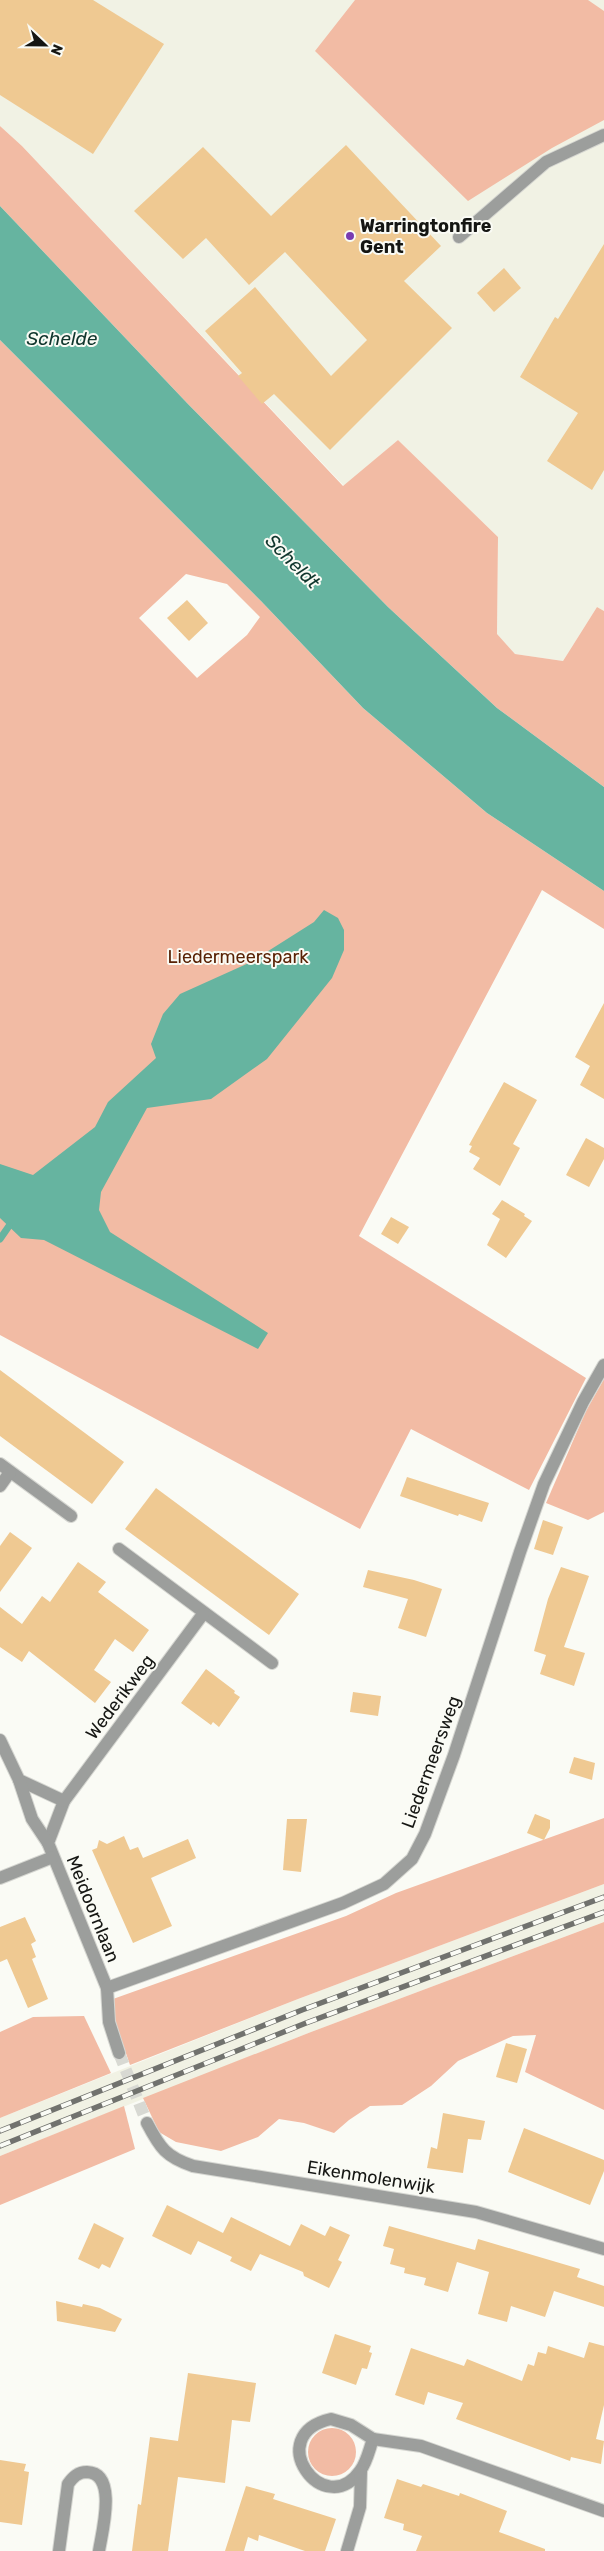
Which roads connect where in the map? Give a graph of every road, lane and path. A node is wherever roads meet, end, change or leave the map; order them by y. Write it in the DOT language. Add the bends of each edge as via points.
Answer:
graph roads {
  1 [pos="604,136"];
  2 [pos="459,237"];
  3 [pos="604,1365"];
  4 [pos="5,1468"];
  5 [pos="0,1486"];
  6 [pos="71,1516"];
  7 [pos="119,1550"];
  8 [pos="204,1614"];
  9 [pos="272,1663"];
  10 [pos="0,1740"];
  11 [pos="19,1780"];
  12 [pos="64,1801"];
  13 [pos="48,1844"];
  14 [pos="52,1857"];
  15 [pos="0,1878"];
  16 [pos="107,1988"];
  17 [pos="119,2053"];
  18 [pos="147,2124"];
  19 [pos="604,2249"];
  20 [pos="373,2439"];
  21 [pos="360,2471"];
  22 [pos="604,2511"];
  23 [pos="59,2551"];
  24 [pos="99,2551"];
  25 [pos="347,2551"];
  1 -- 2 [label="street" via="546,162"];
  3 -- 16 [label="street, Liedermeersweg" via="544,1484 454,1755 425,1834 412,1859 384,1884 343,1903"];
  4 -- 5 [label="street"];
  4 -- 6 [label="street"];
  7 -- 8 [label="street"];
  8 -- 9 [label="street"];
  8 -- 12 [label="street, Wederikweg"];
  10 -- 11 [label="street, Meidoornlaan"];
  11 -- 12 [label="street"];
  11 -- 13 [label="street, Meidoornlaan" via="32,1819"];
  12 -- 13 [label="street, Meidoornlaan"];
  13 -- 14 [label="street, Meidoornlaan"];
  14 -- 15 [label="street"];
  14 -- 16 [label="street, Meidoornlaan"];
  16 -- 17 [label="street" via="108,2022"];
  18 -- 19 [label="street, Eikenmolenwijk" via="158,2146 170,2157 193,2166 476,2212"];
  20 -- 21 [label="street"];
  20 -- 21 [label="street" via="351,2425 331,2419 312,2427 300,2444 300,2460 307,2474 324,2485 345,2484"];
  20 -- 22 [label="street" via="421,2446"];
  21 -- 25 [label="street" via="360,2507"];
  23 -- 24 [label="street" via="68,2484 83,2472 96,2475 105,2485"];
}
